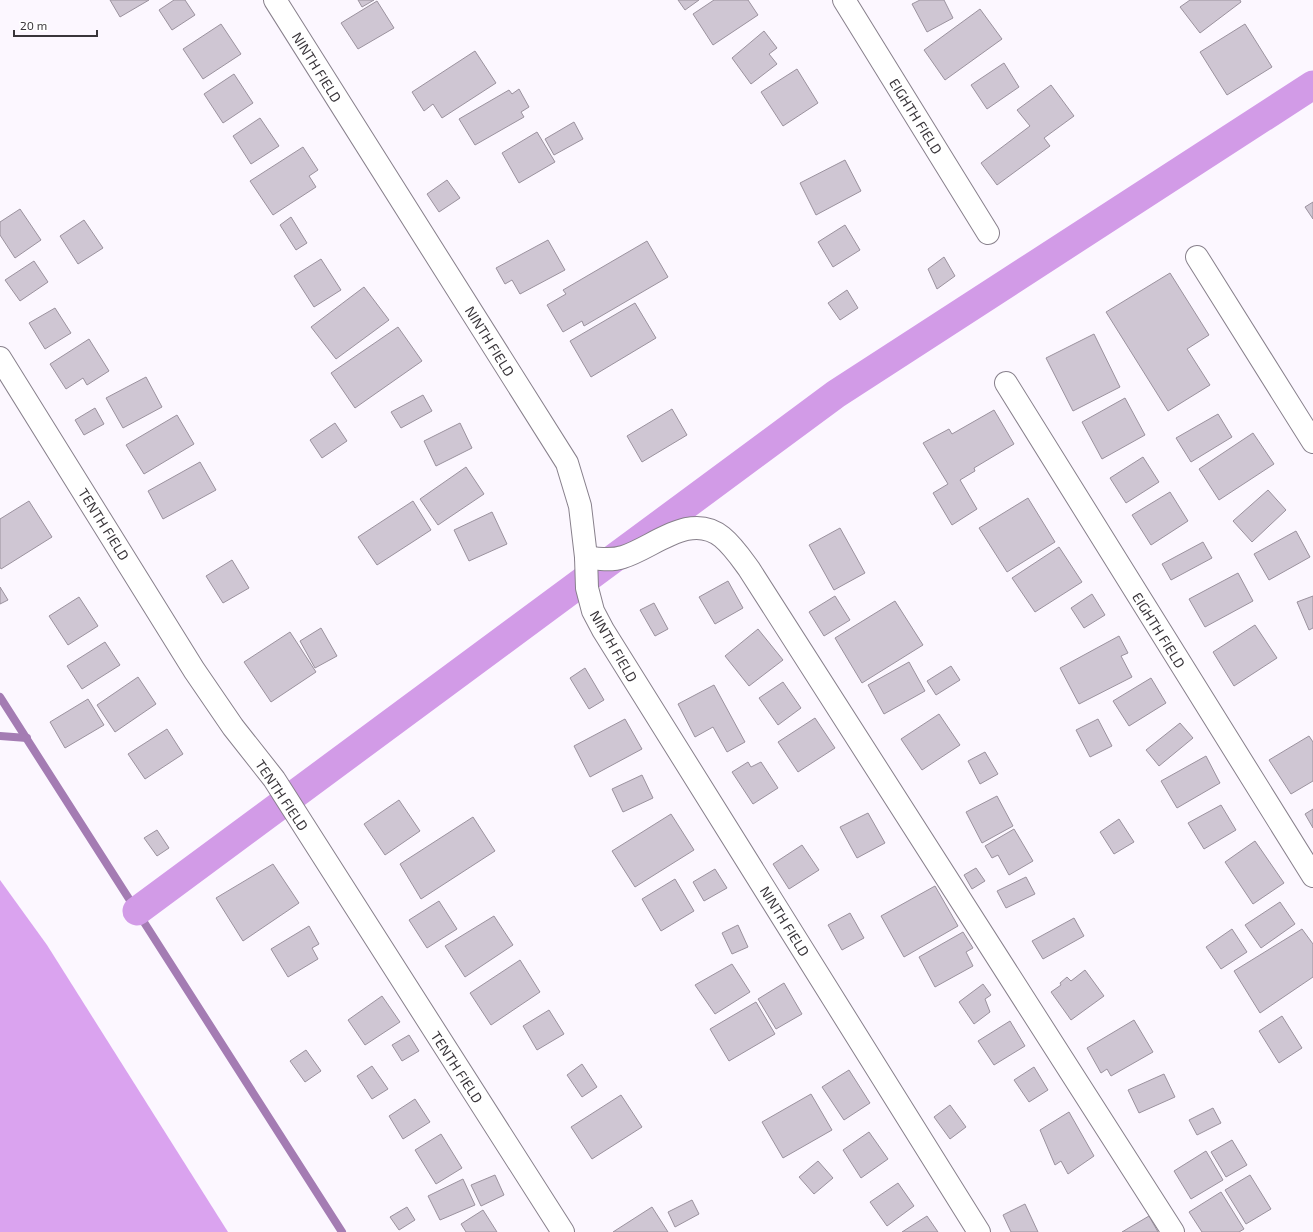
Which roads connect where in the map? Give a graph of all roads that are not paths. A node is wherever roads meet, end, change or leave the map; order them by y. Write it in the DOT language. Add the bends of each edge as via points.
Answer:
graph roads {
  1 [pos="275,0"];
  2 [pos="844,0"];
  3 [pos="988,233"];
  4 [pos="1197,257"];
  5 [pos="0,358"];
  6 [pos="1006,383"];
  7 [pos="1313,442"];
  8 [pos="586,557"];
  9 [pos="1313,876"];
  10 [pos="563,1232"];
  11 [pos="979,1232"];
  12 [pos="1173,1232"];
  1 -- 8 [label="street, NINTH FIELD" via="567,463 580,506"];
  2 -- 3 [label="street, EIGHTH FIELD"];
  4 -- 7 [label="street"];
  5 -- 10 [label="street, TENTH FIELD" via="194,670 274,780"];
  6 -- 9 [label="street, EIGHTH FIELD"];
  8 -- 11 [label="street, NINTH FIELD" via="587,588 592,611 603,630"];
  8 -- 12 [label="street" via="607,560 622,558 674,532 697,527 721,536 732,546"];
}
